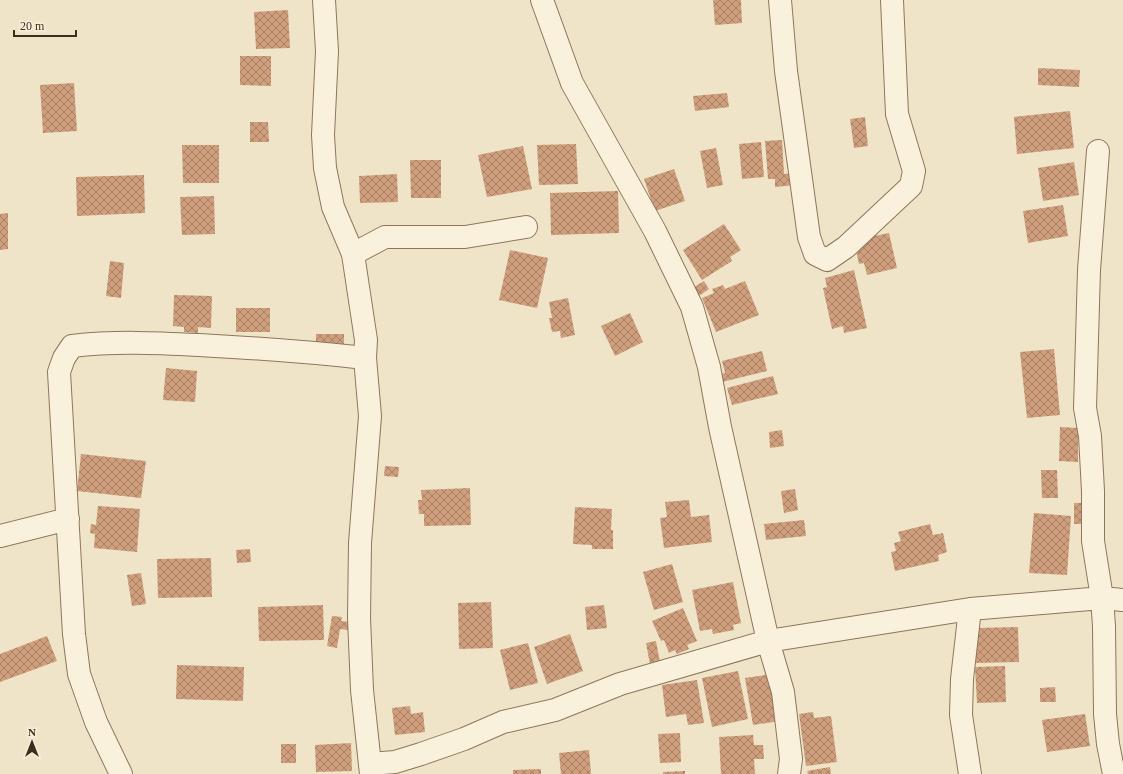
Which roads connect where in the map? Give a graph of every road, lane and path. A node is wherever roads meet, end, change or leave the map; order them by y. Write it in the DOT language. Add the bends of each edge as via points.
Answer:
graph roads {
  1 [pos="324,0"];
  2 [pos="542,0"];
  3 [pos="780,0"];
  4 [pos="892,0"];
  5 [pos="1098,151"];
  6 [pos="526,228"];
  7 [pos="353,254"];
  8 [pos="365,358"];
  9 [pos="68,519"];
  10 [pos="0,536"];
  11 [pos="1112,598"];
  12 [pos="970,609"];
  13 [pos="768,641"];
  14 [pos="371,769"];
  15 [pos="121,774"];
  16 [pos="789,774"];
  17 [pos="970,774"];
  18 [pos="1114,774"];
  1 -- 7 [label="street" via="327,51 323,135 325,168 333,207"];
  2 -- 13 [label="street" via="572,83 655,231 692,307 709,367"];
  3 -- 4 [label="street" via="786,71 809,237 815,254 826,260 846,247 911,186 914,171 897,114"];
  5 -- 11 [label="street" via="1084,384 1093,484 1093,541"];
  6 -- 7 [label="street" via="465,237 385,237"];
  7 -- 8 [label="street" via="366,340"];
  8 -- 9 [label="street" via="164,343 94,343 72,346 59,372"];
  8 -- 14 [label="street" via="370,416 360,543 359,618 362,690"];
  9 -- 10 [label="street"];
  9 -- 15 [label="street" via="74,634 79,674 96,722"];
  11 -- 12 [label="street"];
  11 -- 18 [label="street" via="1105,714"];
  12 -- 13 [label="street"];
  12 -- 17 [label="street" via="962,680 962,715"];
  13 -- 14 [label="street" via="620,684 555,710 503,722 464,739"];
  13 -- 16 [label="street" via="783,692 792,759"];
}
